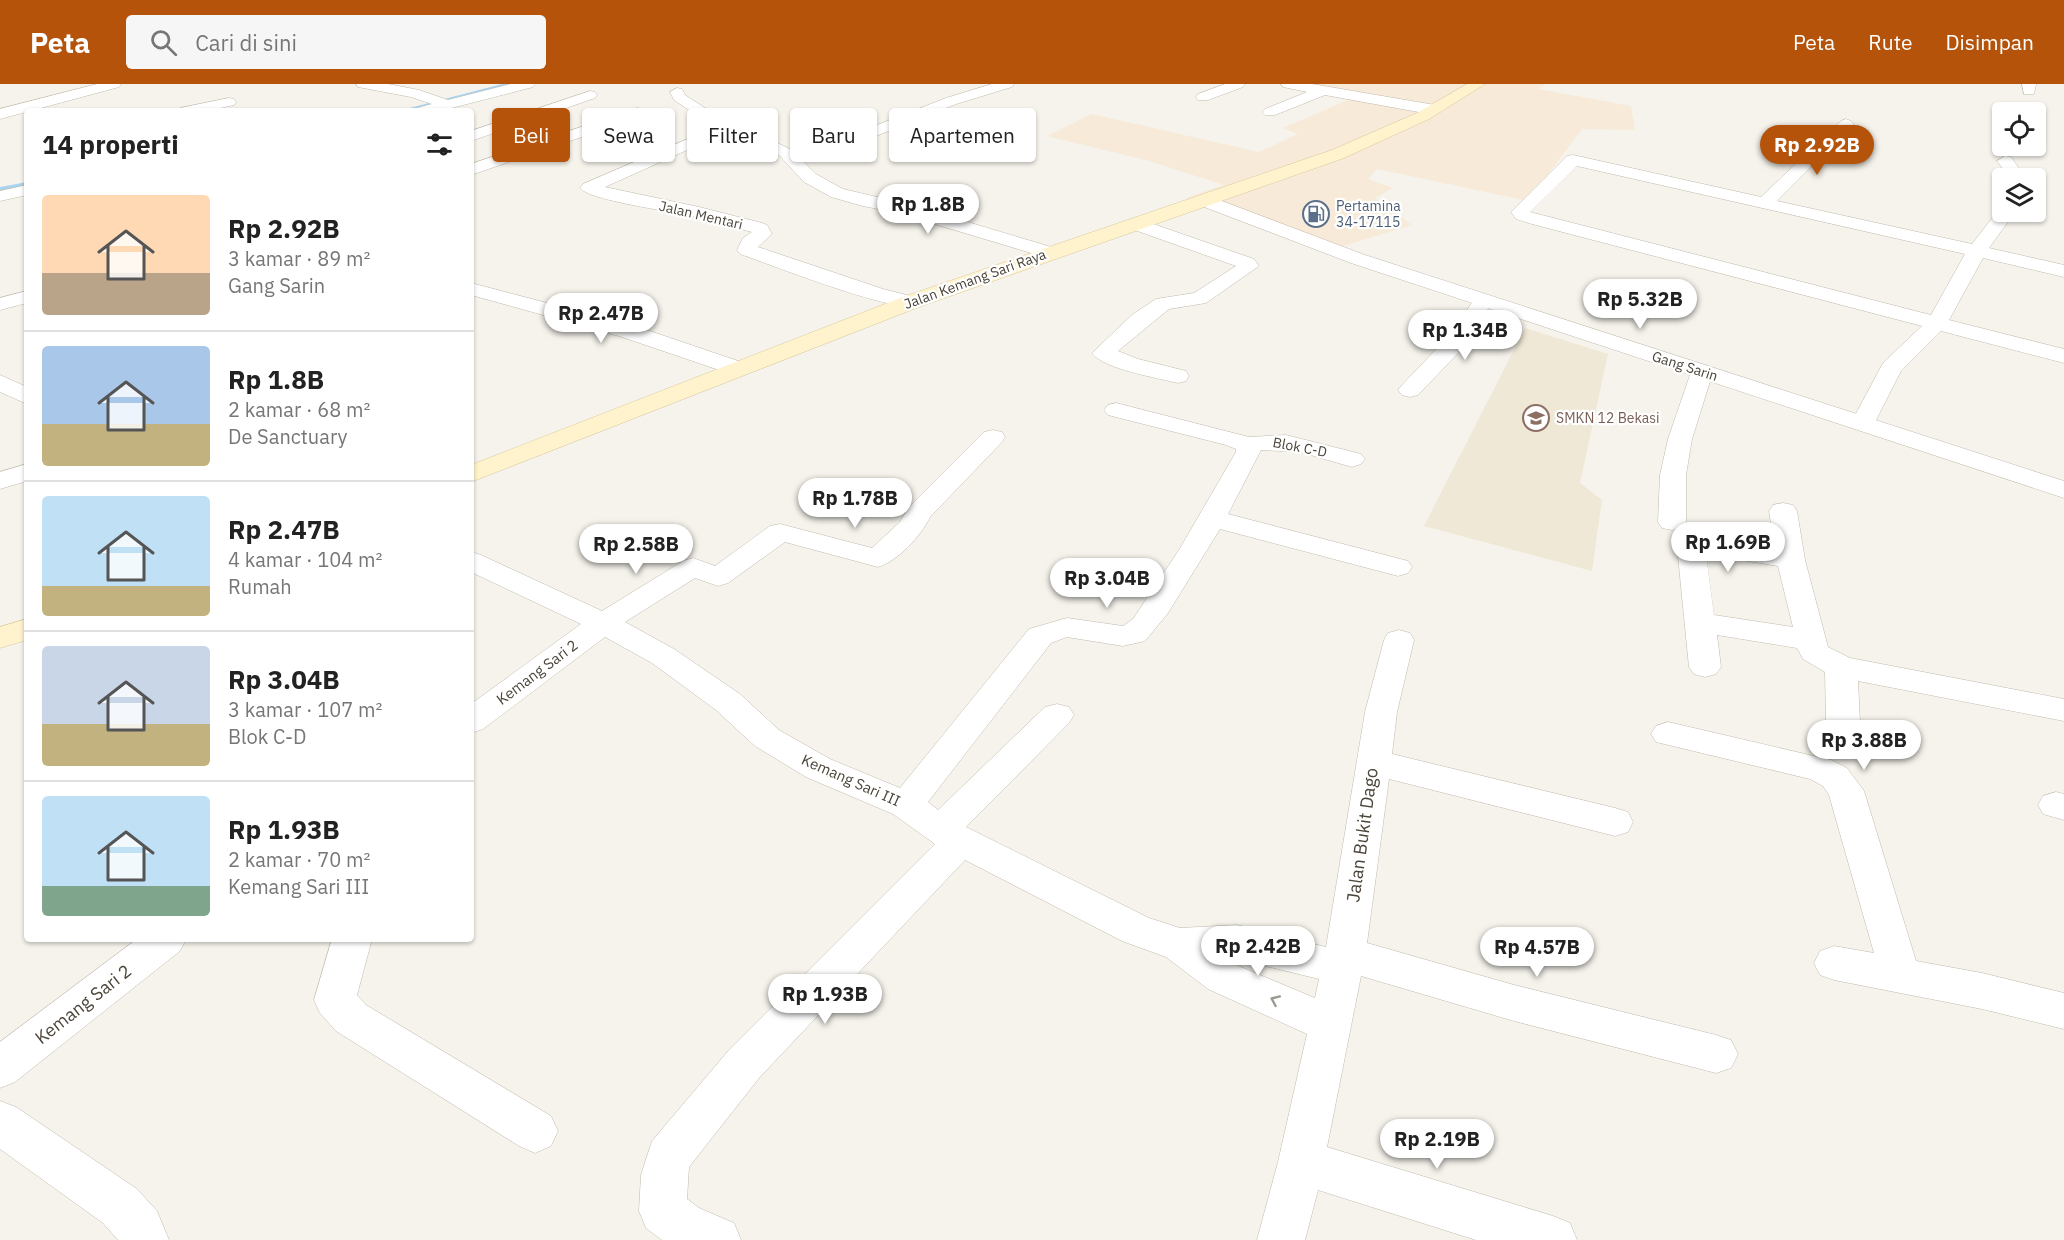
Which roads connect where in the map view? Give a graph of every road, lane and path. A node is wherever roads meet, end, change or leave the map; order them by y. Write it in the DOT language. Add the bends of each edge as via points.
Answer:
graph roads {
  1 [pos="114,84"];
  2 [pos="363,84"];
  3 [pos="528,84"];
  4 [pos="1007,84"];
  5 [pos="1238,84"];
  6 [pos="1288,84"];
  7 [pos="1478,84"];
  8 [pos="682,90"];
  9 [pos="1324,90"];
  10 [pos="590,95"];
  11 [pos="1203,97"];
  12 [pos="229,102"];
  13 [pos="441,103"];
  14 [pos="200,108"];
  15 [pos="429,108"];
  16 [pos="1435,110"];
  17 [pos="1270,112"];
  18 [pos="0,114"];
  19 [pos="1846,124"];
  20 [pos="877,130"];
  21 [pos="582,131"];
  22 [pos="474,135"];
  23 [pos="687,144"];
  24 [pos="2005,161"];
  25 [pos="474,168"];
  26 [pos="2010,168"];
  27 [pos="24,191"];
  28 [pos="0,196"];
  29 [pos="1206,201"];
  30 [pos="1765,203"];
  31 [pos="1999,222"];
  32 [pos="1136,224"];
  33 [pos="1977,251"];
  34 [pos="1042,256"];
  35 [pos="2064,271"];
  36 [pos="474,290"];
  37 [pos="24,298"];
  38 [pos="1483,301"];
  39 [pos="910,302"];
  40 [pos="0,304"];
  41 [pos="1937,323"];
  42 [pos="2064,357"];
  43 [pos="739,369"];
  44 [pos="1702,372"];
  45 [pos="1178,376"];
  46 [pos="0,382"];
  47 [pos="1410,390"];
  48 [pos="24,396"];
  49 [pos="24,399"];
  50 [pos="0,408"];
  51 [pos="1116,410"];
  52 [pos="1863,423"];
  53 [pos="993,437"];
  54 [pos="1247,445"];
  55 [pos="1352,459"];
  56 [pos="24,473"];
  57 [pos="474,473"];
  58 [pos="0,482"];
  59 [pos="2064,490"];
  60 [pos="1783,511"];
  61 [pos="1210,518"];
  62 [pos="1671,522"];
  63 [pos="1791,560"];
  64 [pos="474,562"];
  65 [pos="1398,567"];
  66 [pos="603,623"];
  67 [pos="1701,623"];
  68 [pos="24,630"];
  69 [pos="0,638"];
  70 [pos="1399,640"];
  71 [pos="1811,640"];
  72 [pos="1705,667"];
  73 [pos="1841,667"];
  74 [pos="2064,710"];
  75 [pos="1057,716"];
  76 [pos="474,719"];
  77 [pos="1843,722"];
  78 [pos="1668,734"];
  79 [pos="1373,762"];
  80 [pos="906,805"];
  81 [pos="1615,822"];
  82 [pos="951,836"];
  83 [pos="162,942"];
  84 [pos="351,942"];
  85 [pos="1180,945"];
  86 [pos="1343,961"];
  87 [pos="1834,963"];
  88 [pos="1900,974"];
  89 [pos="2064,1011"];
  90 [pos="1329,1024"];
  91 [pos="1716,1054"];
  92 [pos="0,1068"];
  93 [pos="0,1122"];
  94 [pos="535,1131"];
  95 [pos="1301,1162"];
  96 [pos="145,1240"];
  97 [pos="717,1240"];
  98 [pos="1281,1240"];
  99 [pos="1553,1240"];
  1 -- 18 [label="street"];
  2 -- 13 [label="street" via="414,93"];
  3 -- 13 [label="street"];
  4 -- 20 [label="street"];
  5 -- 11 [label="street"];
  6 -- 9 [label="street"];
  7 -- 16 [label="main road, Jalan Kemang Sari Raya"];
  8 -- 34 [label="street" via="786,153 824,187 875,209"];
  9 -- 16 [label="street"];
  9 -- 17 [label="street"];
  10 -- 22 [label="street"];
  12 -- 14 [label="street"];
  13 -- 15 [label="street"];
  16 -- 29 [label="main road, Jalan Kemang Sari Raya" via="1338,154"];
  19 -- 30 [label="street"];
  21 -- 25 [label="street"];
  23 -- 39 [label="street, Jalan Mentari" via="589,188 755,227 763,234 750,242 747,250"];
  24 -- 26 [label="street"];
  27 -- 28 [label="street"];
  29 -- 32 [label="main road, Jalan Kemang Sari Raya"];
  29 -- 38 [label="street, Gang Sarin" via="1342,254"];
  30 -- 33 [label="street"];
  30 -- 41 [label="street" via="1573,160 1520,212 1538,220"];
  31 -- 33 [label="street"];
  32 -- 34 [label="main road, Jalan Kemang Sari Raya"];
  32 -- 45 [label="street" via="1249,266 1199,299 1163,303 1103,353"];
  33 -- 35 [label="street"];
  33 -- 41 [label="street"];
  34 -- 39 [label="main road, Jalan Kemang Sari Raya"];
  36 -- 43 [label="street" via="627,331"];
  37 -- 40 [label="street"];
  38 -- 44 [label="street, Gang Sarin"];
  38 -- 47 [label="street" via="1455,343"];
  39 -- 43 [label="main road, Jalan Kemang Sari Raya"];
  41 -- 42 [label="street"];
  41 -- 52 [label="street" via="1891,368"];
  43 -- 57 [label="main road, Jalan Kemang Sari Raya"];
  44 -- 52 [label="street, Gang Sarin"];
  44 -- 62 [label="street" via="1680,439 1673,475"];
  46 -- 48 [label="street"];
  49 -- 50 [label="street"];
  51 -- 54 [label="street"];
  52 -- 59 [label="street, Gang Sarin"];
  53 -- 66 [label="street, Kemang Sari 2" via="878,558 780,532 718,578 693,567"];
  54 -- 55 [label="street, Blok C-D" via="1261,440"];
  54 -- 61 [label="street" via="1246,459"];
  56 -- 58 [label="street"];
  60 -- 63 [label="street"];
  61 -- 65 [label="street"];
  61 -- 80 [label="street" via="1146,624 1135,634 1074,627 1054,628 1040,636"];
  63 -- 67 [label="street" via="1691,546"];
  63 -- 71 [label="street"];
  64 -- 66 [label="street, Kemang Sari III"];
  66 -- 76 [label="street, Kemang Sari 2"];
  66 -- 80 [label="street, Kemang Sari III" via="663,656 728,702 767,738 818,768"];
  67 -- 71 [label="street"];
  67 -- 72 [label="street"];
  68 -- 69 [label="main road"];
  70 -- 79 [label="street, Jalan Bukit Dago"];
  71 -- 73 [label="street" via="1814,652"];
  73 -- 74 [label="street"];
  73 -- 77 [label="street"];
  75 -- 82 [label="street"];
  78 -- 88 [label="street" via="1819,769 1835,777 1846,791"];
  79 -- 81 [label="street"];
  79 -- 86 [label="street, Jalan Bukit Dago"];
  80 -- 82 [label="street, Kemang Sari III"];
  82 -- 85 [label="street, Kemang Sari III" via="1136,930"];
  82 -- 97 [label="street" via="744,1064 668,1157 663,1210 682,1225"];
  83 -- 92 [label="street, Kemang Sari 2"];
  84 -- 94 [label="street" via="335,1000 351,1018"];
  85 -- 86 [label="street, Kemang Sari III" via="1237,942"];
  90 -- 85 [label="street, Kemang Sari III, one-way" via="1222,977"];
  86 -- 90 [label="street, Jalan Bukit Dago"];
  86 -- 91 [label="street, Kemang Sari III"];
  87 -- 88 [label="street"];
  88 -- 89 [label="street"];
  90 -- 95 [label="street, Jalan Bukit Dago"];
  93 -- 96 [label="street" via="120,1206 140,1228"];
  95 -- 98 [label="street, Jalan Bukit Dago"];
  95 -- 99 [label="street"];
}
